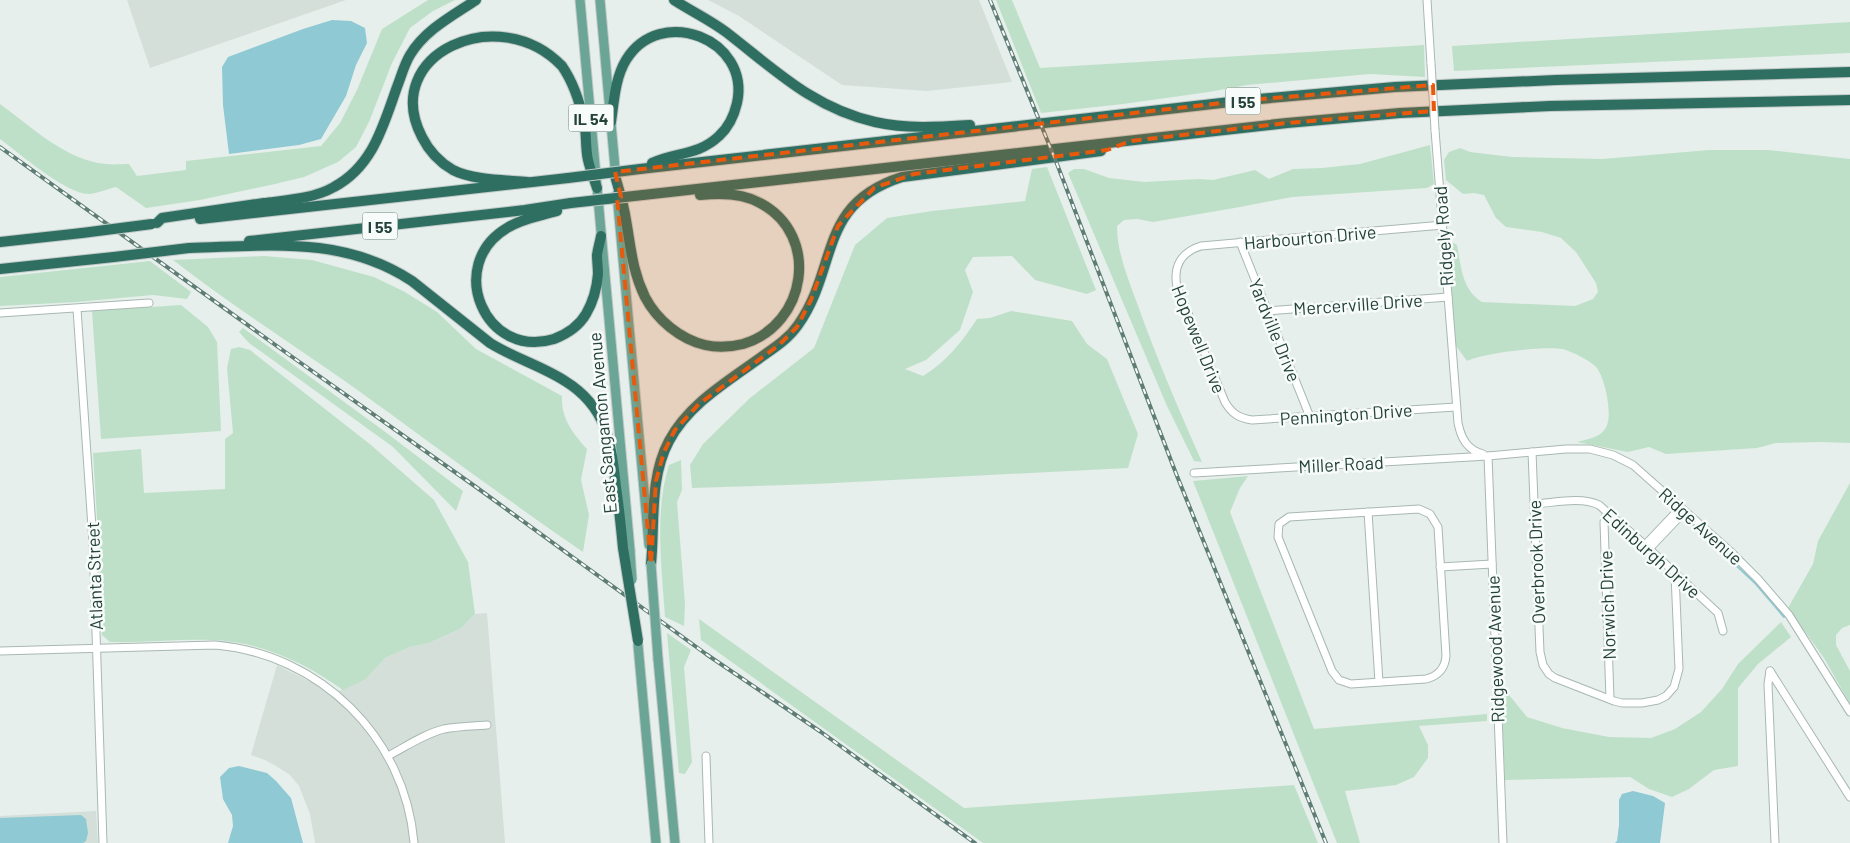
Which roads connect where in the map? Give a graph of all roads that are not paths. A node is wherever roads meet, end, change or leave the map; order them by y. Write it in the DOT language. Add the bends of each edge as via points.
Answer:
graph roads {
  1 [pos="476,0"];
  2 [pos="580,0"];
  3 [pos="600,0"];
  4 [pos="674,0"];
  5 [pos="1427,0"];
  6 [pos="504,27"];
  7 [pos="459,32"];
  8 [pos="1850,72"];
  9 [pos="1850,100"];
  10 [pos="611,122"];
  11 [pos="1026,125"];
  12 [pos="1131,141"];
  13 [pos="640,169"];
  14 [pos="616,176"];
  15 [pos="527,182"];
  16 [pos="597,188"];
  17 [pos="665,193"];
  18 [pos="571,205"];
  19 [pos="155,224"];
  20 [pos="1443,225"];
  21 [pos="601,236"];
  22 [pos="0,242"];
  23 [pos="1240,242"];
  24 [pos="189,248"];
  25 [pos="1181,258"];
  26 [pos="0,269"];
  27 [pos="1448,297"];
  28 [pos="148,303"];
  29 [pos="77,309"];
  30 [pos="1268,311"];
  31 [pos="0,313"];
  32 [pos="1456,407"];
  33 [pos="1236,416"];
  34 [pos="1310,417"];
  35 [pos="1532,452"];
  36 [pos="1488,456"];
  37 [pos="1194,473"];
  38 [pos="1534,504"];
  39 [pos="1683,509"];
  40 [pos="1368,512"];
  41 [pos="1608,512"];
  42 [pos="1647,547"];
  43 [pos="627,549"];
  44 [pos="651,564"];
  45 [pos="1492,564"];
  46 [pos="1440,567"];
  47 [pos="1675,574"];
  48 [pos="1723,631"];
  49 [pos="638,643"];
  50 [pos="97,648"];
  51 [pos="0,651"];
  52 [pos="1379,682"];
  53 [pos="1610,699"];
  54 [pos="1850,712"];
  55 [pos="487,725"];
  56 [pos="388,756"];
  57 [pos="706,756"];
  58 [pos="1850,797"];
  59 [pos="103,843"];
  60 [pos="414,843"];
  61 [pos="656,843"];
  62 [pos="675,843"];
  63 [pos="709,843"];
  64 [pos="1503,843"];
  65 [pos="1775,843"];
  1 -- 19 [label="highway" via="422,38 414,48 374,148 362,166 343,181 307,197 162,218"];
  2 -- 16 [label="main road, East Sangamon Avenue / IL 54"];
  3 -- 10 [label="main road, East Sangamon Avenue / IL 54"];
  4 -- 11 [label="highway" via="724,31 799,89 856,117 904,126"];
  5 -- 20 [label="street, Ridgely Road, bridge"];
  6 -- 16 [label="highway" via="523,32 541,43 568,76 584,122 588,159"];
  7 -- 15 [label="highway" via="430,55 417,80 414,108 418,128 430,150 453,170 478,177"];
  8 -- 11 [label="highway, I 55" via="1395,87"];
  9 -- 12 [label="highway, I 55" via="1420,112"];
  10 -- 13 [label="highway" via="622,67 632,50 648,38 670,32 690,33 714,43 727,57 736,75 738,92 735,111 726,129 695,151 656,161"];
  10 -- 14 [label="main road, East Sangamon Avenue / IL 54"];
  11 -- 13 [label="highway, I 55"];
  12 -- 17 [label="highway, I 55"];
  12 -- 44 [label="highway" via="1107,150 902,177 885,182 865,195 838,226 811,300 797,327 780,345 699,404 668,441 656,481"];
  13 -- 15 [label="highway, I 55, bridge"];
  14 -- 17 [label="highway" via="633,266 648,302 668,325 698,344 718,347 748,342 768,332 790,306 798,282 795,245 781,219 758,202 738,196"];
  14 -- 44 [label="main road, East Sangamon Avenue"];
  15 -- 19 [label="highway, I 55"];
  16 -- 21 [label="main road, East Sangamon Avenue / IL 54"];
  17 -- 18 [label="highway, I 55, bridge"];
  18 -- 21 [label="highway" via="516,223 488,244 476,270 476,290 482,308 493,324 510,336 530,342 551,340 574,327 585,316 596,289"];
  18 -- 24 [label="highway, I 55"];
  19 -- 22 [label="highway, I 55, bridge"];
  20 -- 23 [label="street, Harbourton Drive"];
  20 -- 27 [label="street, Ridgely Road"];
  21 -- 43 [label="main road, East Sangamon Avenue"];
  23 -- 25 [label="street, Harbourton Drive" via="1194,248"];
  23 -- 30 [label="street, Yardville Drive"];
  24 -- 26 [label="highway, I 55, bridge"];
  24 -- 43 [label="highway" via="301,246 358,255 412,281 502,351 565,381 594,407 606,427"];
  25 -- 33 [label="street, Hopewell Drive" via="1176,267 1176,286 1224,402"];
  27 -- 30 [label="street, Mercerville Drive"];
  27 -- 32 [label="street, Ridgely Road"];
  28 -- 29 [label="street"];
  29 -- 31 [label="street"];
  29 -- 50 [label="street, Atlanta Street"];
  30 -- 34 [label="street, Yardville Drive"];
  32 -- 34 [label="street, Pennington Drive"];
  32 -- 36 [label="street, Ridgely Road" via="1460,435 1472,450"];
  33 -- 34 [label="street, Pennington Drive" via="1252,420"];
  35 -- 36 [label="street, Ridge Avenue"];
  35 -- 38 [label="street, Overbrook Drive"];
  35 -- 39 [label="street, Ridge Avenue" via="1590,449 1613,455 1633,466"];
  36 -- 37 [label="street, Miller Road"];
  36 -- 45 [label="street, Ridgewood Avenue"];
  38 -- 41 [label="street, Edinburgh Drive" via="1592,502"];
  38 -- 53 [label="street, Overbrook Drive" via="1543,665 1549,674 1561,681"];
  39 -- 42 [label="street"];
  39 -- 54 [label="street, Ridge Avenue" via="1730,551 1778,601"];
  40 -- 46 [label="street" via="1419,508 1433,512 1438,527"];
  40 -- 52 [label="street"];
  40 -- 52 [label="street" via="1289,517 1277,522 1278,537 1334,676 1351,684"];
  41 -- 42 [label="street, Edinburgh Drive"];
  41 -- 53 [label="street, Norwich Drive" via="1604,522"];
  42 -- 47 [label="street, Edinburgh Drive"];
  43 -- 49 [label="highway, bridge"];
  44 -- 62 [label="main road, East Sangamon Avenue, bridge"];
  45 -- 46 [label="street"];
  45 -- 64 [label="street, Ridgewood Avenue"];
  46 -- 52 [label="street" via="1444,667 1432,678"];
  47 -- 48 [label="street, Edinburgh Drive" via="1718,613"];
  47 -- 53 [label="street" via="1679,669 1674,687 1666,696 1651,702 1622,703"];
  49 -- 61 [label="main road"];
  50 -- 51 [label="street"];
  50 -- 56 [label="street" via="214,645 230,646 276,659 309,674 339,696 364,720"];
  50 -- 59 [label="street, Atlanta Street"];
  55 -- 56 [label="street" via="438,731"];
  56 -- 60 [label="street" via="403,789"];
  57 -- 63 [label="street"];
  58 -- 65 [label="street" via="1770,670"];
}
